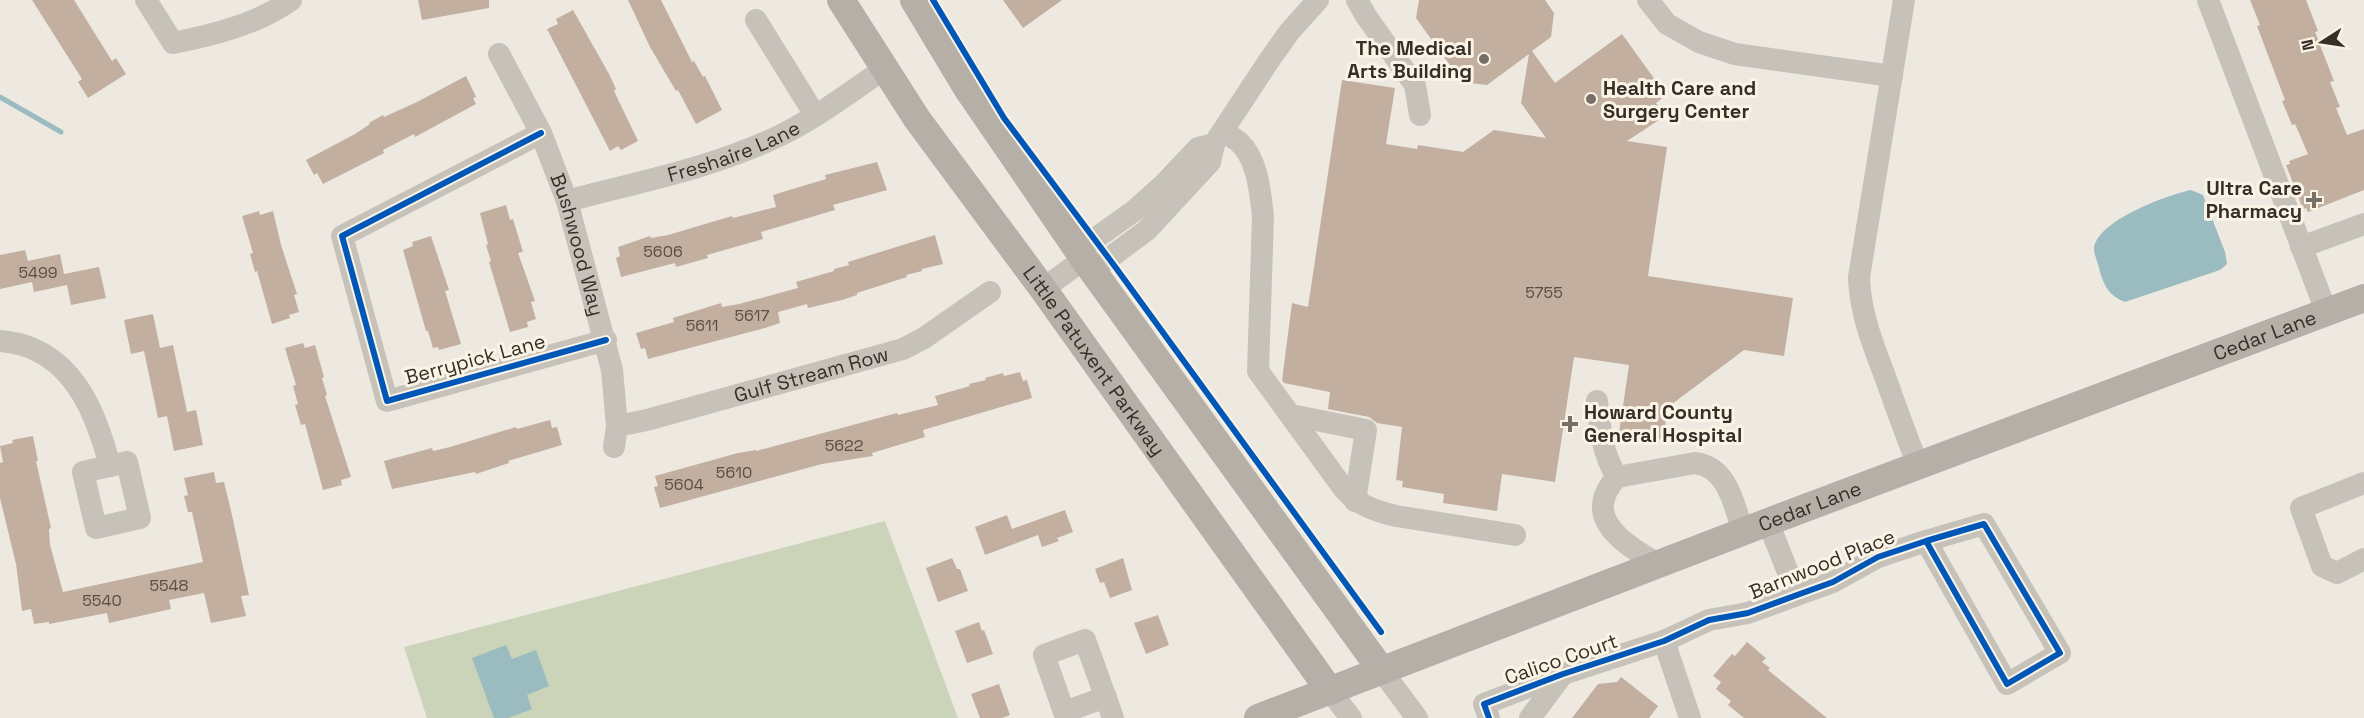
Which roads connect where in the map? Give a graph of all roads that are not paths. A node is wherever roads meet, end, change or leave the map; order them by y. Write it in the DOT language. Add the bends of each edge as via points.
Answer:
graph roads {
  1 [pos="146,0"];
  2 [pos="291,0"];
  3 [pos="841,0"];
  4 [pos="914,0"];
  5 [pos="1318,0"];
  6 [pos="1357,0"];
  7 [pos="1648,0"];
  8 [pos="1904,0"];
  9 [pos="2208,0"];
  10 [pos="756,20"];
  11 [pos="500,54"];
  12 [pos="884,69"];
  13 [pos="1892,76"];
  14 [pos="1420,115"];
  15 [pos="815,116"];
  16 [pos="541,133"];
  17 [pos="1219,138"];
  18 [pos="567,201"];
  19 [pos="2364,224"];
  20 [pos="2301,247"];
  21 [pos="1084,259"];
  22 [pos="1043,290"];
  23 [pos="990,292"];
  24 [pos="2364,298"];
  25 [pos="2326,311"];
  26 [pos="606,340"];
  27 [pos="0,341"];
  28 [pos="1597,401"];
  29 [pos="1291,415"];
  30 [pos="615,437"];
  31 [pos="110,466"];
  32 [pos="1918,466"];
  33 [pos="1617,477"];
  34 [pos="2364,483"];
  35 [pos="1355,501"];
  36 [pos="1756,527"];
  37 [pos="1515,535"];
  38 [pos="1926,541"];
  39 [pos="2364,559"];
  40 [pos="1658,564"];
  41 [pos="1797,595"];
  42 [pos="1664,641"];
  43 [pos="1382,671"];
  44 [pos="1563,674"];
  45 [pos="1330,691"];
  46 [pos="1106,697"];
  47 [pos="1113,718"];
  48 [pos="1257,718"];
  49 [pos="1351,718"];
  50 [pos="1417,718"];
  51 [pos="1489,718"];
  52 [pos="1530,718"];
  53 [pos="1690,718"];
  1 -- 2 [label="street" via="173,43 264,16"];
  3 -- 12 [label="main road, Little Patuxent Parkway"];
  4 -- 21 [label="main road" via="967,88"];
  5 -- 17 [label="street" via="1290,31"];
  6 -- 14 [label="street" via="1415,85"];
  7 -- 13 [label="street" via="1667,24 1714,48"];
  8 -- 13 [label="street"];
  9 -- 20 [label="street"];
  10 -- 15 [label="street"];
  11 -- 16 [label="street, Bushwood Way"];
  12 -- 15 [label="street, Freshaire Lane"];
  12 -- 22 [label="main road, Little Patuxent Parkway"];
  13 -- 32 [label="street" via="1859,277 1860,294 1872,341"];
  15 -- 18 [label="street, Freshaire Lane" via="782,135 713,162"];
  16 -- 18 [label="street, Bushwood Way"];
  16 -- 26 [label="street, Berrypick Lane" via="342,236 387,401"];
  17 -- 21 [label="street" via="1198,148 1148,198 1086,245"];
  17 -- 29 [label="street" via="1239,142 1257,175 1263,216 1258,371"];
  18 -- 26 [label="street, Bushwood Way"];
  19 -- 20 [label="street"];
  20 -- 25 [label="street"];
  21 -- 22 [label="street"];
  21 -- 43 [label="main road"];
  22 -- 45 [label="main road, Little Patuxent Parkway"];
  23 -- 30 [label="street, Gulf Stream Row" via="903,349 647,420"];
  24 -- 25 [label="main road, Cedar Lane"];
  25 -- 32 [label="main road, Cedar Lane"];
  26 -- 30 [label="street, Bushwood Way" via="613,379"];
  27 -- 31 [label="street" via="23,345 44,355 78,386 91,406"];
  28 -- 33 [label="street" via="1603,447"];
  29 -- 35 [label="street"];
  29 -- 35 [label="street" via="1366,430"];
  32 -- 36 [label="main road, Cedar Lane"];
  33 -- 36 [label="street, Barnwood Place" via="1707,464"];
  33 -- 40 [label="street" via="1603,502 1606,520 1628,546"];
  34 -- 39 [label="street" via="2301,508 2322,566 2337,573"];
  35 -- 37 [label="street" via="1396,516"];
  36 -- 40 [label="main road, Cedar Lane"];
  36 -- 41 [label="street, Barnwood Place"];
  38 -- 38 [label="street, Barnwood Place" via="2007,684 2060,653 1984,524"];
  38 -- 41 [label="street, Barnwood Place" via="1878,557 1833,582"];
  40 -- 43 [label="main road, Cedar Lane"];
  41 -- 42 [label="street, Barnwood Place" via="1748,613 1709,620"];
  42 -- 44 [label="street, Calico Court"];
  42 -- 53 [label="street"];
  43 -- 45 [label="main road, Cedar Lane"];
  43 -- 50 [label="street"];
  44 -- 51 [label="street, Calico Court" via="1484,704"];
  44 -- 52 [label="street, Calico Court"];
  45 -- 48 [label="main road, Cedar Lane"];
  45 -- 49 [label="street, Little Patuxent Parkway"];
  46 -- 47 [label="street"];
}
